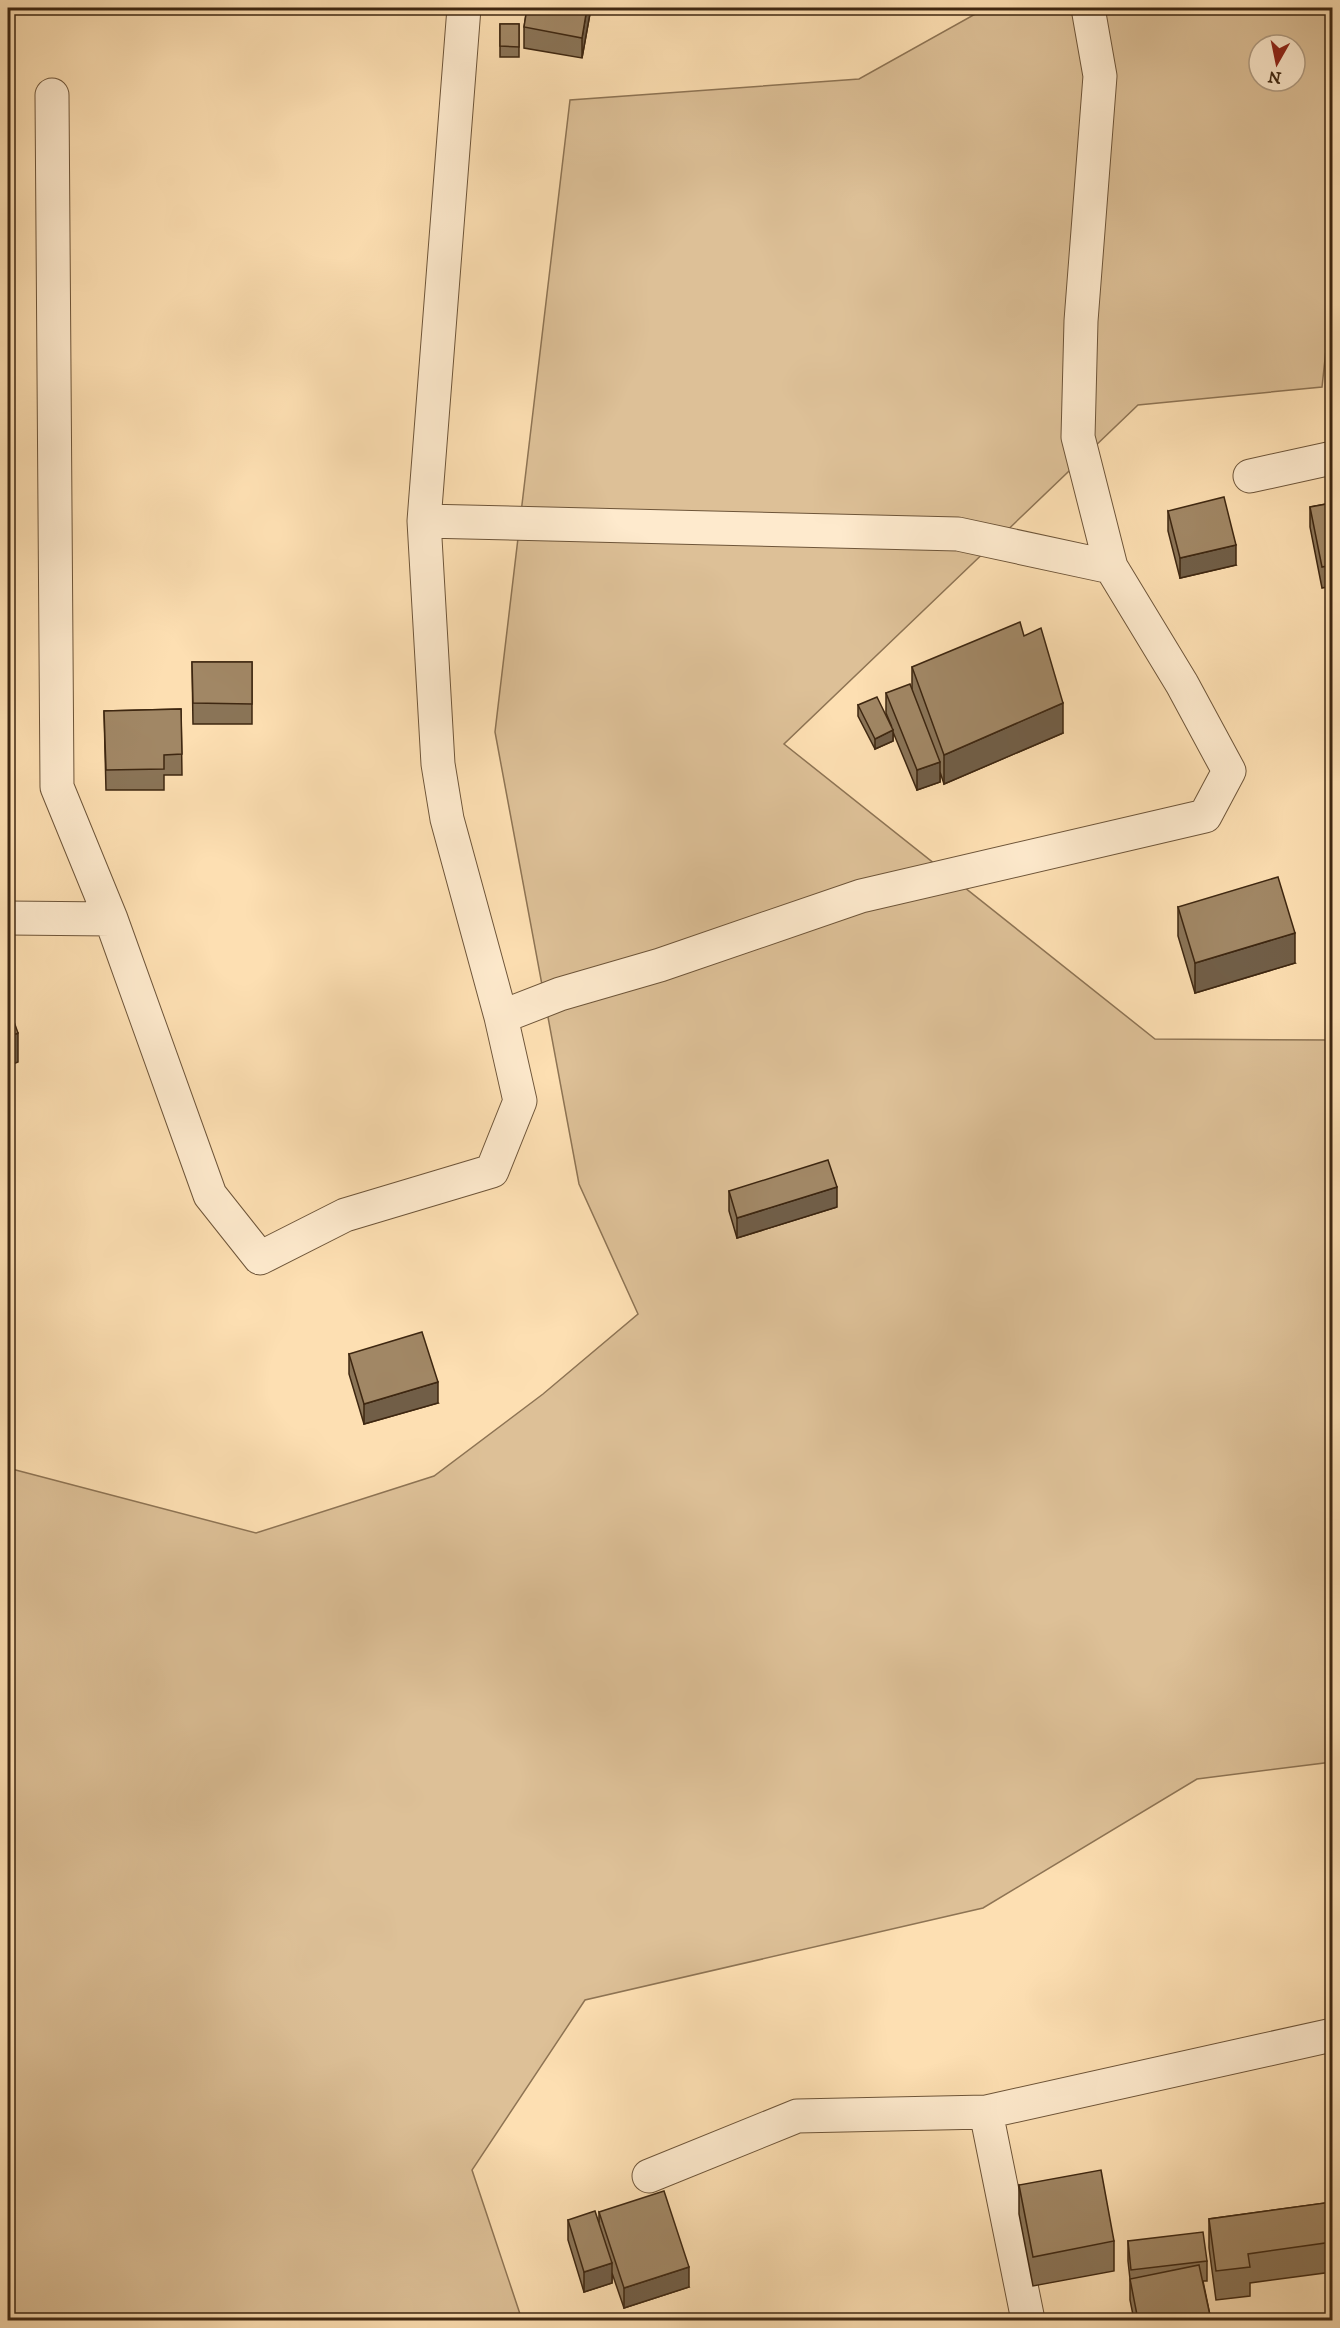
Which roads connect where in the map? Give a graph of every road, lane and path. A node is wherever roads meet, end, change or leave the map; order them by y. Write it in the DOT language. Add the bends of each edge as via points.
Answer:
graph roads {
  1 [pos="464,8"];
  2 [pos="1088,8"];
  3 [pos="52,95"];
  4 [pos="1332,458"];
  5 [pos="1250,476"];
  6 [pos="424,521"];
  7 [pos="1111,567"];
  8 [pos="8,918"];
  9 [pos="111,919"];
  10 [pos="501,1017"];
  11 [pos="1332,2035"];
  12 [pos="986,2112"];
  13 [pos="649,2176"];
  14 [pos="1028,2320"];
  1 -- 6 [label="street"];
  2 -- 7 [label="street" via="1100,76 1081,321 1078,437"];
  3 -- 9 [label="street" via="57,787"];
  4 -- 5 [label="street"];
  6 -- 7 [label="street" via="958,534"];
  6 -- 10 [label="street" via="438,764 447,819"];
  7 -- 10 [label="street" via="1229,771 1205,816 861,896 560,994"];
  8 -- 9 [label="street"];
  9 -- 10 [label="street" via="210,1195 260,1258 345,1215 492,1171 520,1101"];
  11 -- 12 [label="street"];
  12 -- 13 [label="street" via="797,2116"];
  12 -- 14 [label="street"];
}
